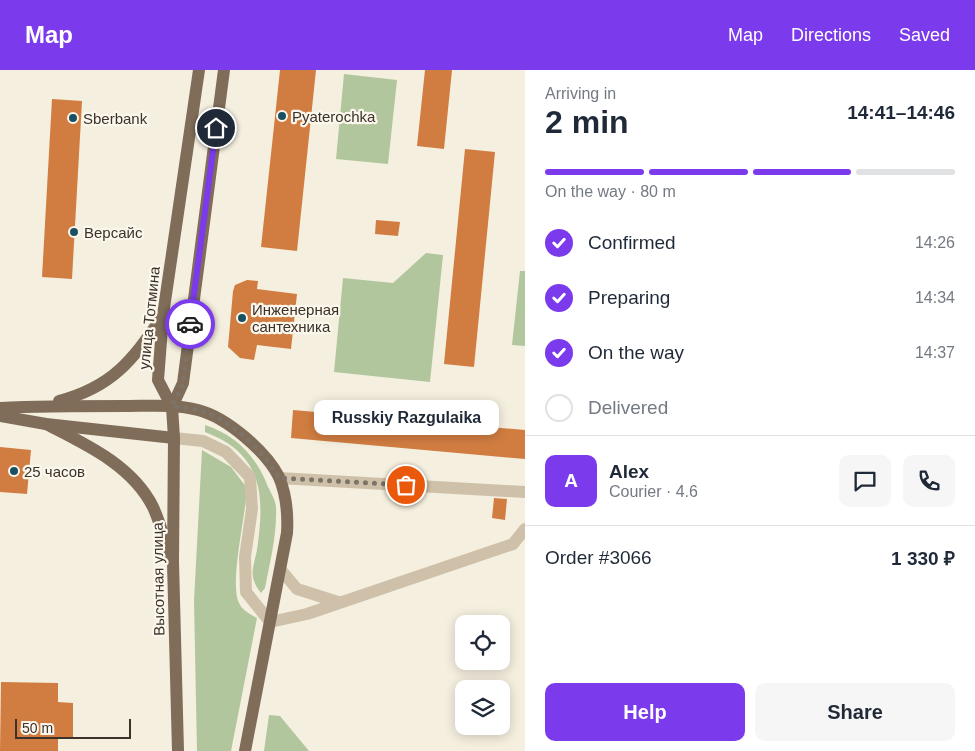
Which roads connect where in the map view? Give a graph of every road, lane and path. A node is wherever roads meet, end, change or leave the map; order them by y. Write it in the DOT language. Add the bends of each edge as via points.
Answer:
graph roads {
  1 [pos="199,70"];
  2 [pos="224,70"];
  3 [pos="163,315"];
  4 [pos="44,406"];
  5 [pos="172,406"];
  6 [pos="0,408"];
  7 [pos="0,416"];
  8 [pos="46,424"];
  9 [pos="174,438"];
  10 [pos="279,478"];
  11 [pos="525,492"];
  12 [pos="525,530"];
  13 [pos="173,562"];
  14 [pos="281,570"];
  15 [pos="338,602"];
  16 [pos="270,622"];
  17 [pos="178,751"];
  18 [pos="245,751"];
  1 -- 3 [label="main road, улица Тотмина"];
  2 -- 5 [label="main road" via="183,384"];
  3 -- 4 [label="main road" via="141,348 110,380 78,396"];
  3 -- 5 [label="main road, улица Тотмина" via="158,380"];
  4 -- 5 [label="main road"];
  4 -- 6 [label="main road"];
  5 -- 9 [label="main road, Высотная улица"];
  5 -- 10 [label="main road" via="199,410 223,421 245,437"];
  7 -- 8 [label="main road"];
  8 -- 9 [label="main road"];
  8 -- 13 [label="main road" via="111,460 135,484 152,506"];
  9 -- 13 [label="main road, Высотная улица"];
  9 -- 16 [label="street" via="203,441 226,452 250,477 252,509 246,557 246,592"];
  10 -- 11 [label="street"];
  10 -- 14 [label="main road" via="288,518"];
  12 -- 15 [label="street" via="513,544"];
  13 -- 17 [label="main road, Высотная улица"];
  14 -- 15 [label="street" via="297,589"];
  14 -- 16 [label="main road"];
  15 -- 16 [label="street" via="307,614"];
  16 -- 18 [label="main road"];
}
